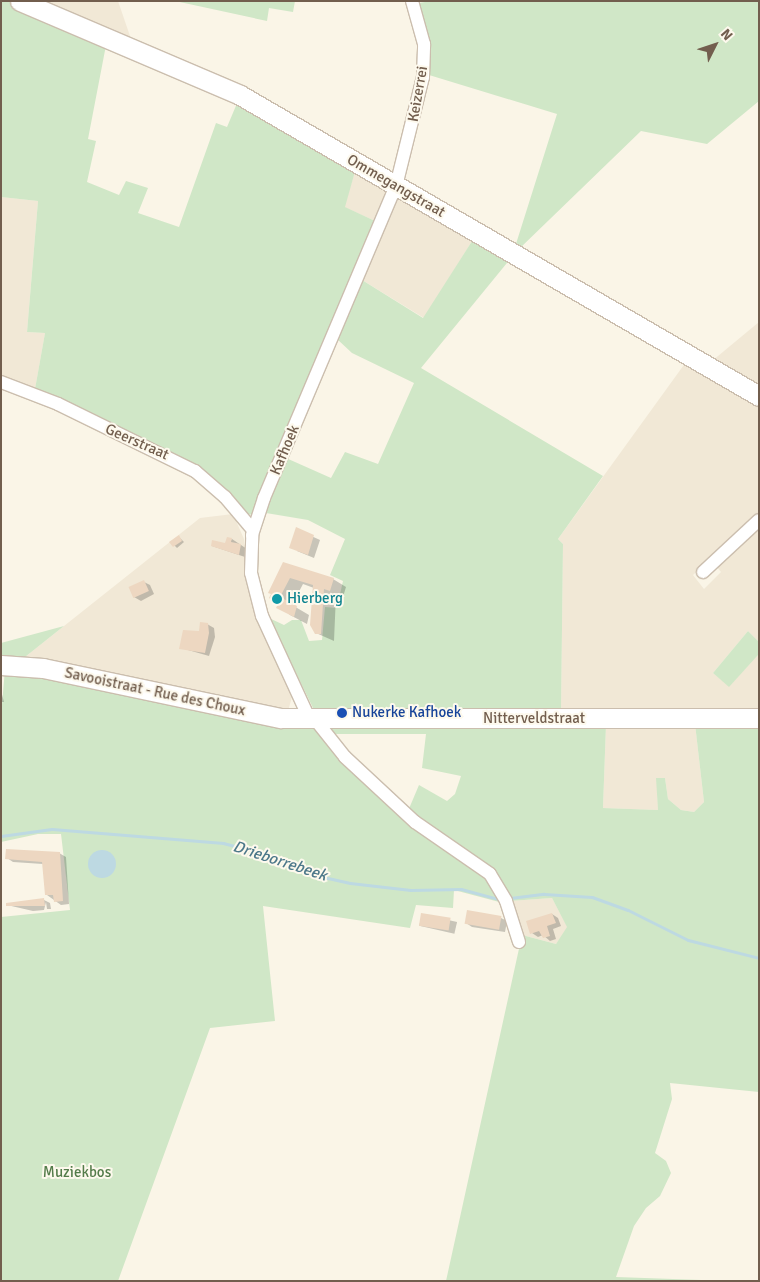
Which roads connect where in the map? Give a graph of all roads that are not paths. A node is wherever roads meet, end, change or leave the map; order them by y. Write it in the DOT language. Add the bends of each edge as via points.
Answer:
graph roads {
  1 [pos="20,1"];
  2 [pos="412,1"];
  3 [pos="396,186"];
  4 [pos="1,382"];
  5 [pos="759,396"];
  6 [pos="759,520"];
  7 [pos="253,530"];
  8 [pos="704,572"];
  9 [pos="1,665"];
  10 [pos="312,718"];
  11 [pos="759,718"];
  12 [pos="519,942"];
  1 -- 3 [label="main road, Ommegangstraat" via="240,95"];
  2 -- 3 [label="street, Keizerrei" via="424,44 423,77"];
  3 -- 5 [label="main road, Ommegangstraat"];
  3 -- 7 [label="street, Kafhoek"];
  4 -- 7 [label="street, Geerstraat" via="58,404 195,471 226,496"];
  6 -- 8 [label="street"];
  7 -- 10 [label="street, Kafhoek" via="251,573 262,616"];
  9 -- 10 [label="main road, Savooistraat - Rue des Choux" via="43,668 251,714"];
  10 -- 11 [label="main road, Nitterveldstraat"];
  10 -- 12 [label="street" via="345,756 415,822 490,874 506,900"];
}
